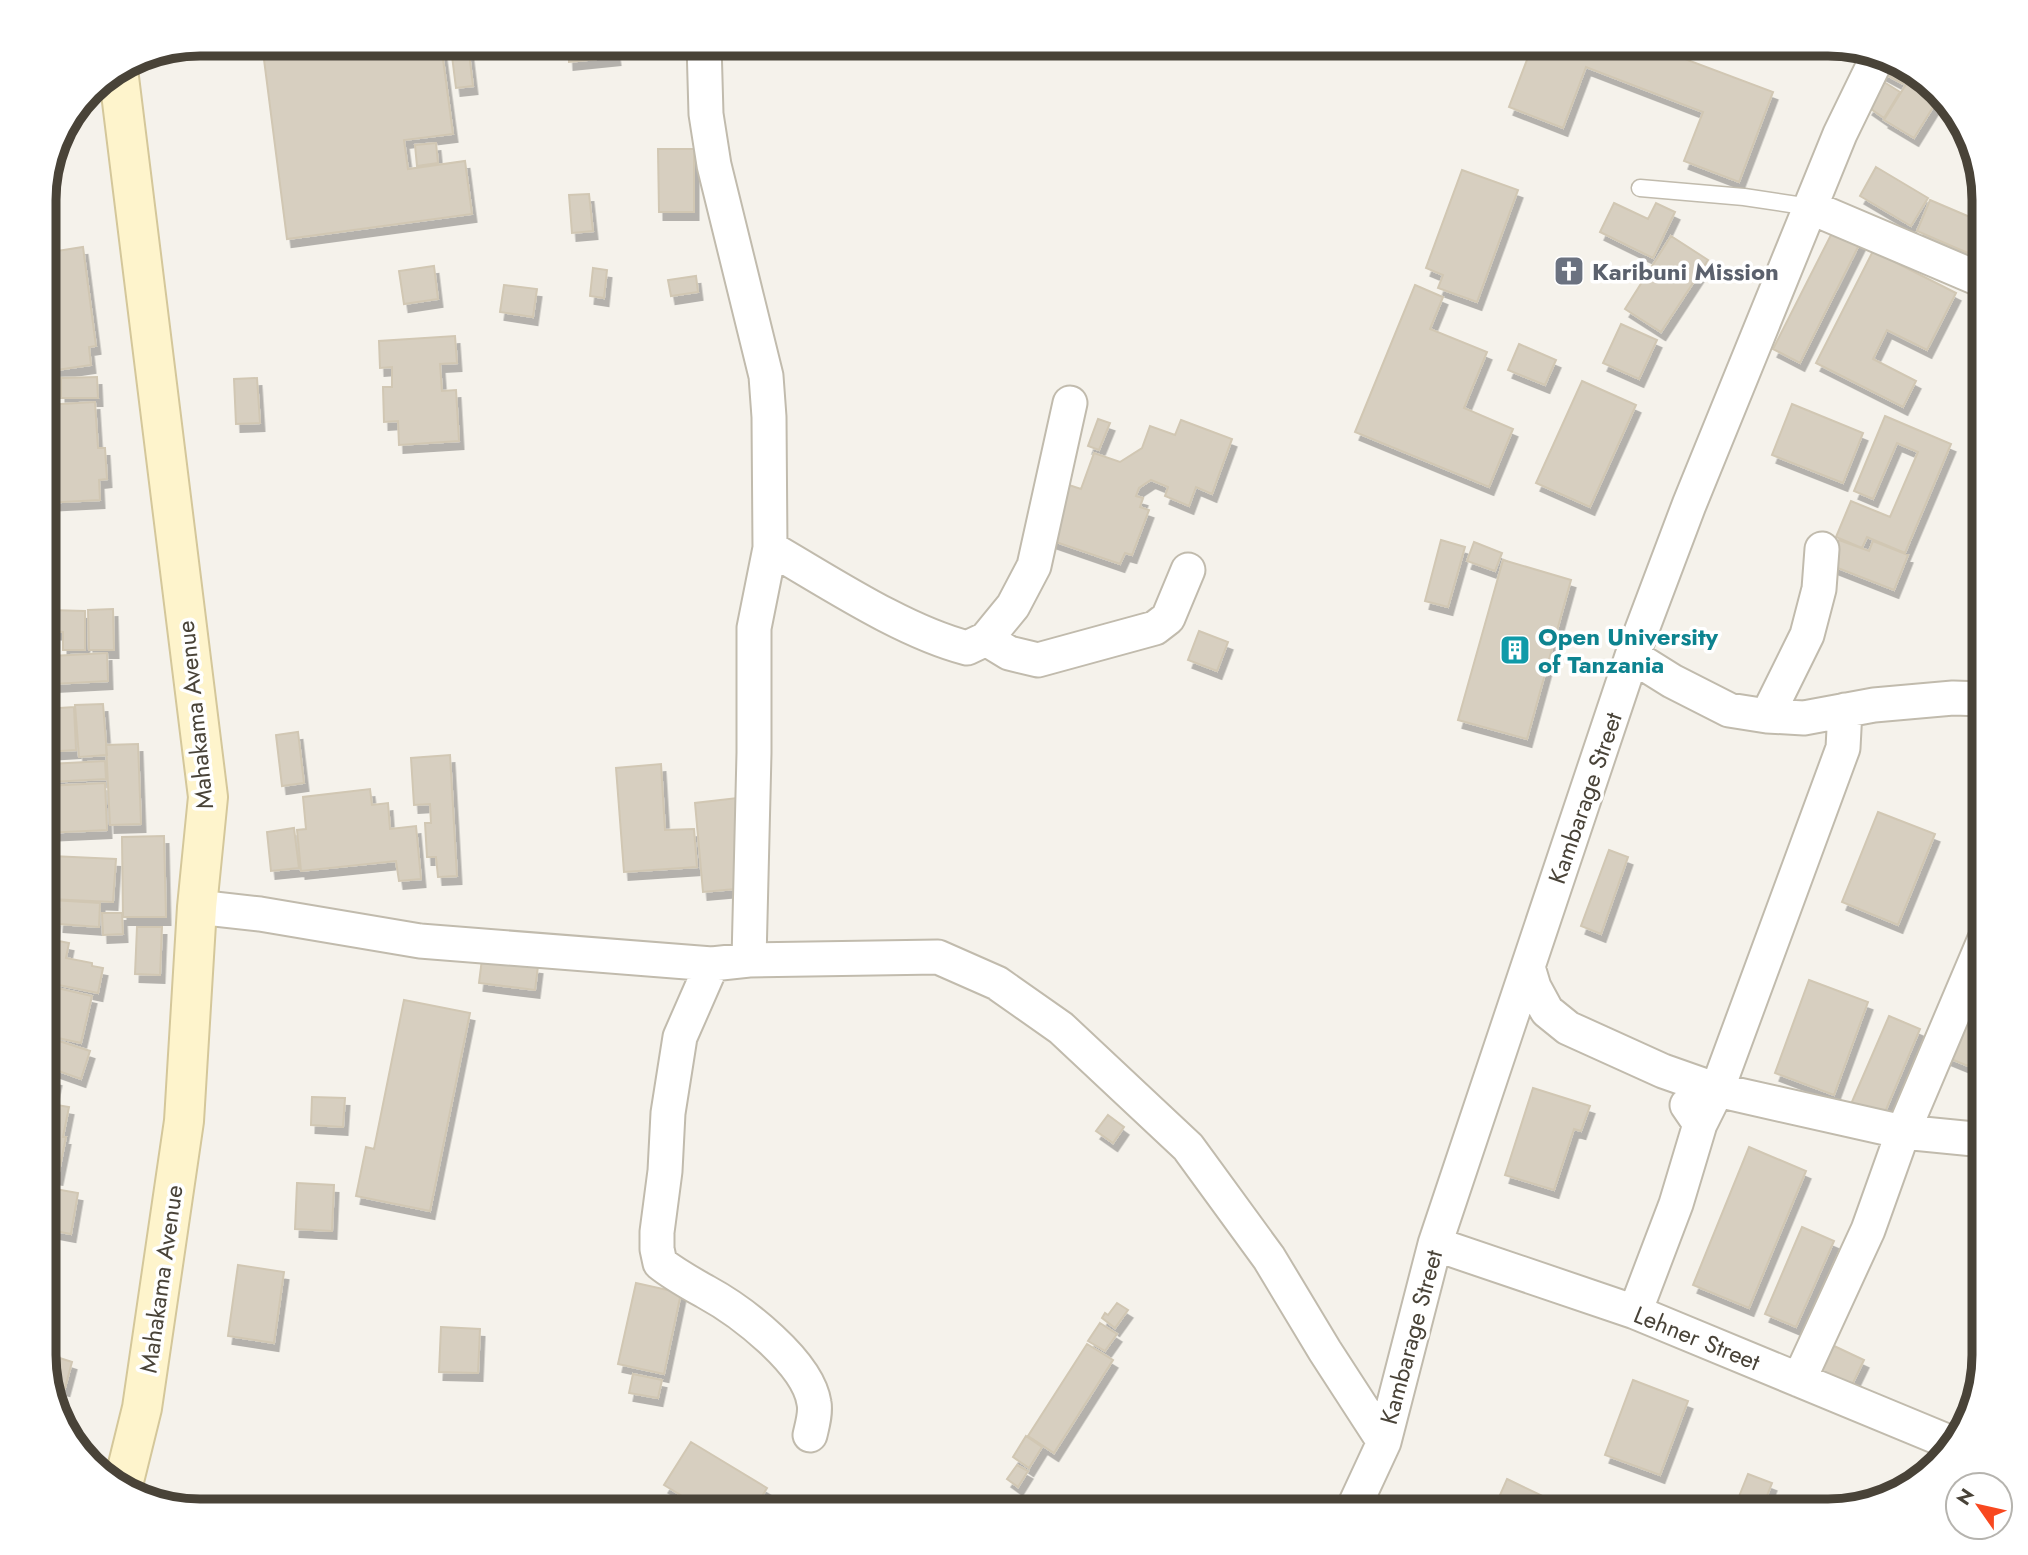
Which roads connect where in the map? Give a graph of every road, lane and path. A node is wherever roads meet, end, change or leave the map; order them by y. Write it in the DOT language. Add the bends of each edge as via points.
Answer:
graph roads {
  1 [pos="704,56"];
  2 [pos="1874,64"];
  3 [pos="119,80"];
  4 [pos="1640,188"];
  5 [pos="1810,207"];
  6 [pos="1972,276"];
  7 [pos="1070,403"];
  8 [pos="770,548"];
  9 [pos="1822,550"];
  10 [pos="1188,570"];
  11 [pos="986,639"];
  12 [pos="1632,656"];
  13 [pos="1972,699"];
  14 [pos="1845,710"];
  15 [pos="1767,716"];
  16 [pos="197,907"];
  17 [pos="749,960"];
  18 [pos="712,964"];
  19 [pos="1528,967"];
  20 [pos="1972,969"];
  21 [pos="1663,1072"];
  22 [pos="1717,1090"];
  23 [pos="1700,1124"];
  24 [pos="1903,1132"];
  25 [pos="1972,1139"];
  26 [pos="1435,1244"];
  27 [pos="1635,1312"];
  28 [pos="1799,1380"];
  29 [pos="810,1435"];
  30 [pos="1944,1440"];
  31 [pos="1384,1442"];
  32 [pos="125,1478"];
  33 [pos="1358,1499"];
  1 -- 8 [label="street" via="714,165 766,376"];
  2 -- 5 [label="street, Kambarage Street"];
  3 -- 16 [label="street, Mahakama Avenue" via="208,797"];
  4 -- 5 [label="lane"];
  5 -- 6 [label="street"];
  5 -- 12 [label="street, Kambarage Street"];
  7 -- 11 [label="street" via="1034,566 1013,606"];
  8 -- 11 [label="street" via="944,642 967,648"];
  8 -- 17 [label="street" via="754,628"];
  9 -- 15 [label="street" via="1819,589 1807,635"];
  10 -- 11 [label="street" via="1168,618 1155,628 1038,660 1009,653"];
  12 -- 15 [label="street" via="1729,710"];
  12 -- 19 [label="street, Kambarage Street"];
  13 -- 14 [label="street"];
  14 -- 15 [label="street" via="1804,718"];
  14 -- 22 [label="street" via="1843,748"];
  16 -- 18 [label="street" via="420,940"];
  16 -- 32 [label="street, Mahakama Avenue" via="184,1121 142,1408"];
  17 -- 18 [label="street"];
  17 -- 31 [label="street" via="938,957 997,983 1061,1028 1188,1147 1269,1258"];
  18 -- 29 [label="street" via="680,1037 668,1113 657,1249 660,1263 740,1314 795,1366 808,1382 815,1405"];
  19 -- 21 [label="street" via="1547,1010 1568,1028"];
  19 -- 26 [label="street, Kambarage Street"];
  20 -- 24 [label="street"];
  21 -- 22 [label="street"];
  21 -- 23 [label="street"];
  22 -- 23 [label="street"];
  22 -- 24 [label="street"];
  23 -- 27 [label="street"];
  24 -- 25 [label="street"];
  24 -- 28 [label="street" via="1863,1242"];
  26 -- 27 [label="street, Lehner Street"];
  26 -- 31 [label="street, Kambarage Street"];
  27 -- 28 [label="street, Lehner Street"];
  28 -- 30 [label="street, Lehner Street"];
  31 -- 33 [label="street, Kambarage Street"];
}
